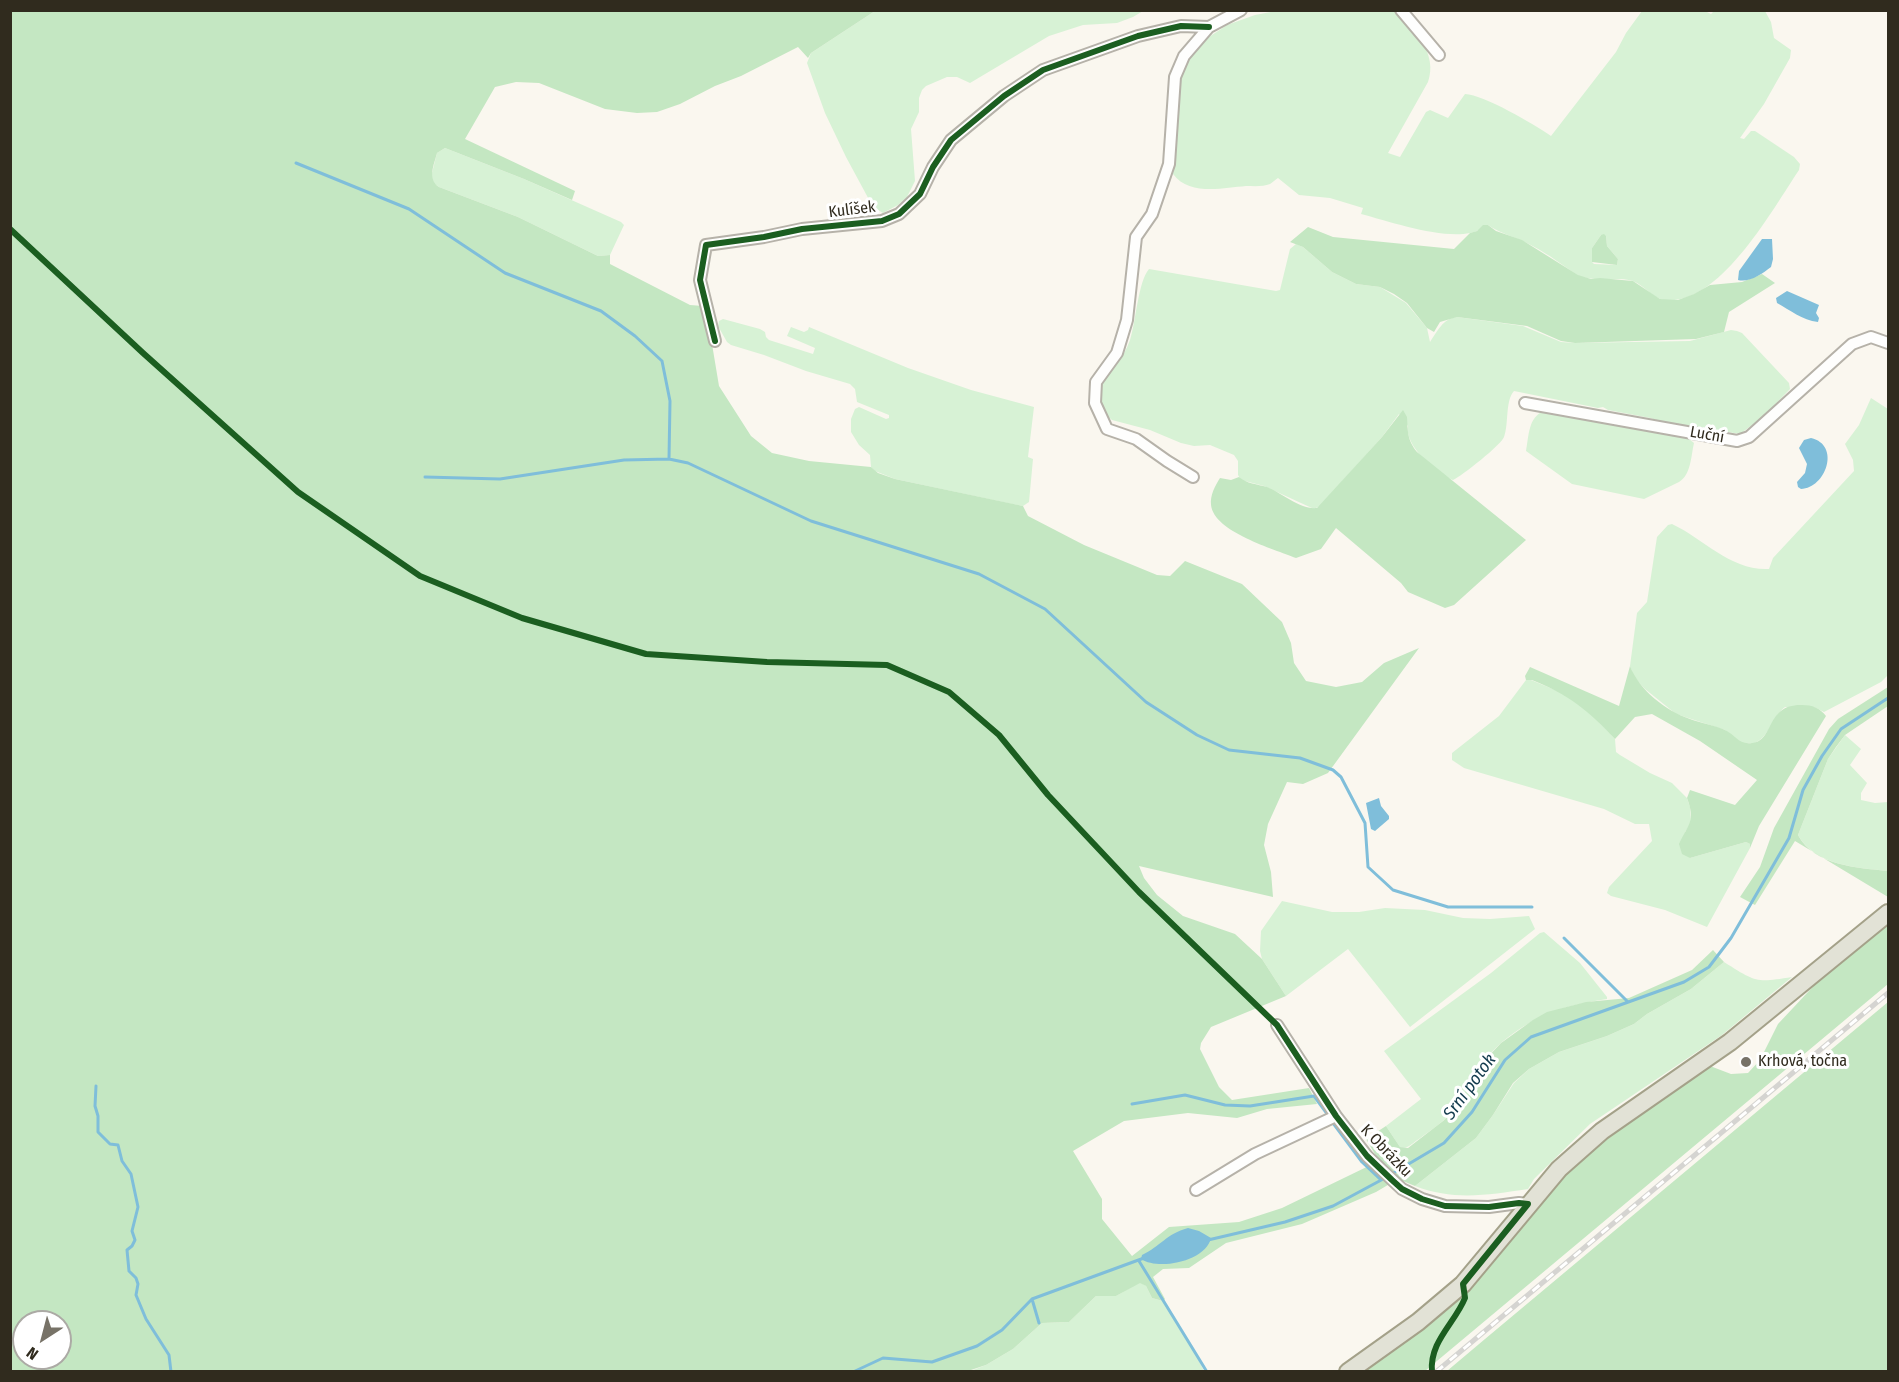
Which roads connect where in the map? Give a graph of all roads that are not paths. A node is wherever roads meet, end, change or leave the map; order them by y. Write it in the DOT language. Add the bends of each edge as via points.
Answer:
graph roads {
  1 [pos="1241,10"];
  2 [pos="1401,10"];
  3 [pos="1209,27"];
  4 [pos="1439,55"];
  5 [pos="715,341"];
  6 [pos="1888,343"];
  7 [pos="1525,403"];
  8 [pos="1193,477"];
  9 [pos="1888,913"];
  10 [pos="1277,1025"];
  11 [pos="1336,1116"];
  12 [pos="1196,1190"];
  13 [pos="1528,1204"];
  14 [pos="1348,1371"];
  1 -- 3 [label="street, Kulíšek"];
  2 -- 4 [label="street"];
  3 -- 5 [label="street, Kulíšek" via="1181,26 1138,36 1043,70 951,140 920,194 899,214 882,221 801,229 706,245 700,280"];
  3 -- 8 [label="street, Kulíšek" via="1184,56 1175,77 1168,164 1152,214 1136,237 1127,320 1117,353 1096,382 1095,403 1107,429 1136,439"];
  6 -- 7 [label="street, Luční" via="1871,337 1852,344 1749,436 1737,441"];
  9 -- 13 [label="main road" via="1712,1056 1602,1131"];
  10 -- 11 [label="street, K Obrázku"];
  11 -- 12 [label="street" via="1255,1154"];
  11 -- 13 [label="street, K Obrázku" via="1367,1156 1402,1189 1422,1199 1445,1206"];
  13 -- 14 [label="main road" via="1463,1284 1418,1322"];
}
